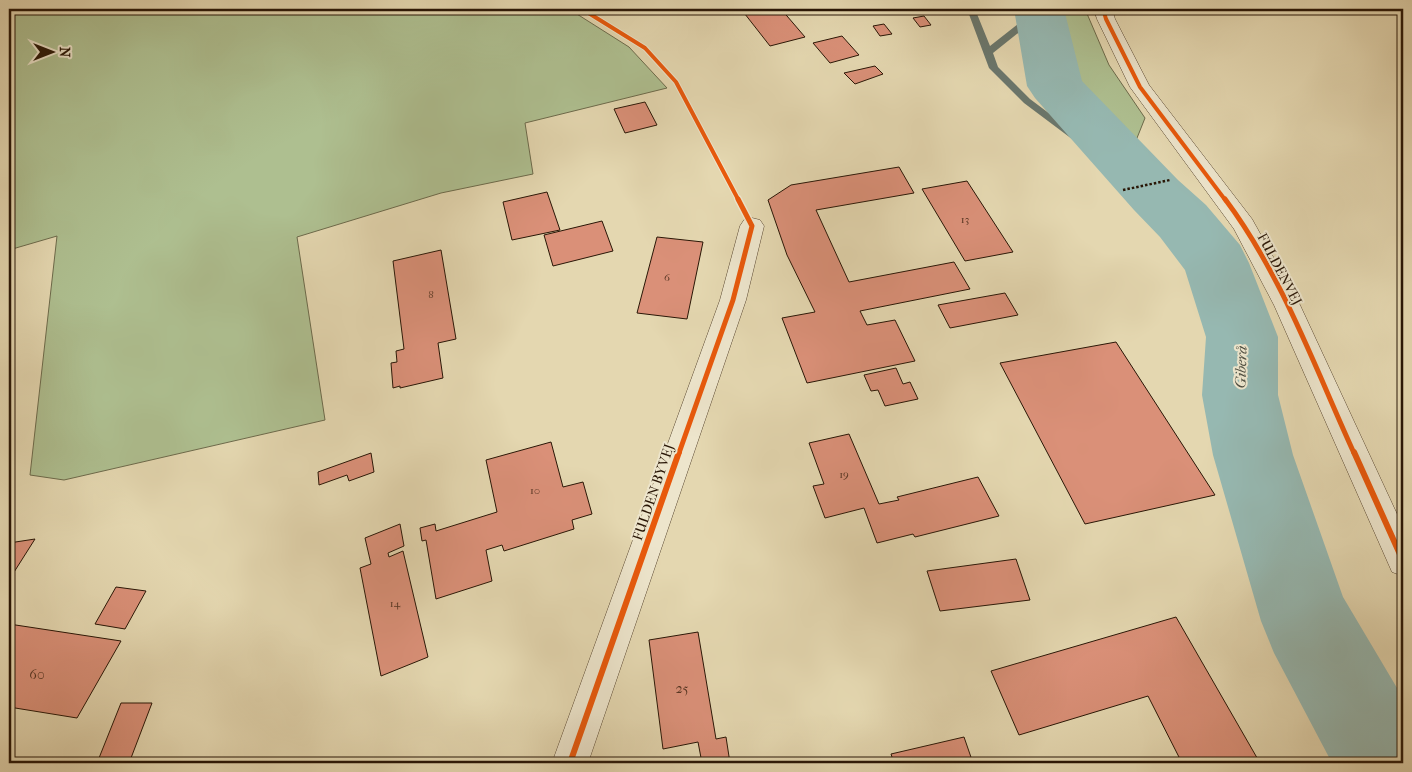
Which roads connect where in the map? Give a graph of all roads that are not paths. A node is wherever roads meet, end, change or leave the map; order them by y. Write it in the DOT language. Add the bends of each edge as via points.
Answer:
graph roads {
  1 [pos="1103,9"];
  2 [pos="752,226"];
  3 [pos="1403,561"];
  4 [pos="570,763"];
  1 -- 3 [label="street, FULDENVEJ" via="1140,87 1244,225 1287,305"];
  2 -- 4 [label="street, FULDEN BYVEJ" via="733,300"];
}
